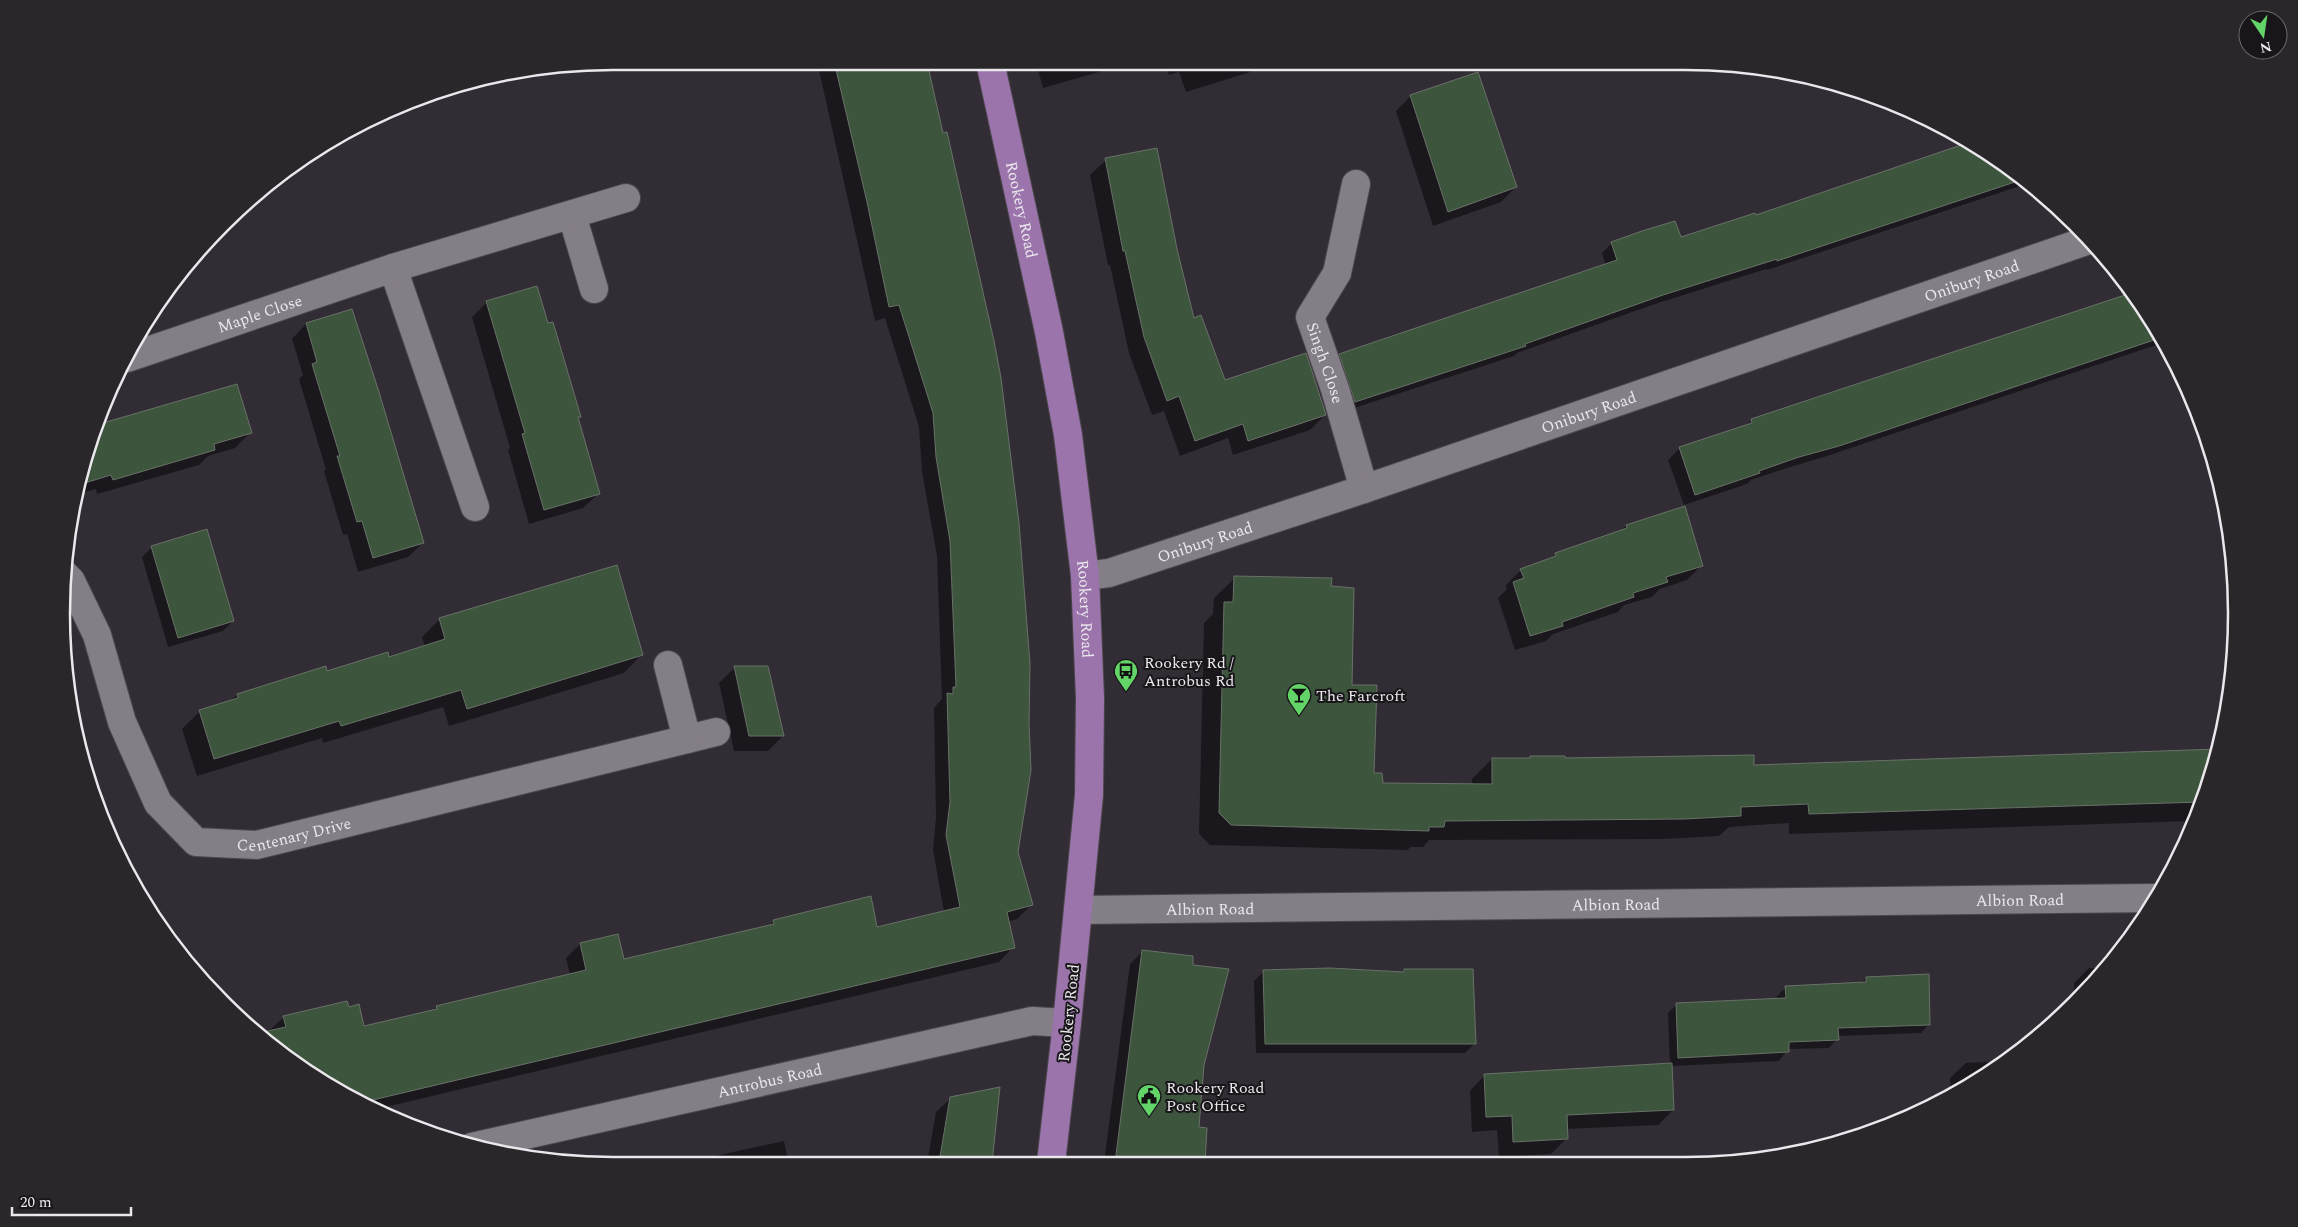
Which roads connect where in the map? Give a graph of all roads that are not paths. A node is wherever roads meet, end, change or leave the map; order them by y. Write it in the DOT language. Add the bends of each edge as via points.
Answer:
graph roads {
  1 [pos="992,70"];
  2 [pos="1356,184"];
  3 [pos="626,198"];
  4 [pos="572,215"];
  5 [pos="2082,243"];
  6 [pos="393,268"];
  7 [pos="594,288"];
  8 [pos="136,355"];
  9 [pos="1364,489"];
  10 [pos="475,507"];
  11 [pos="1085,576"];
  12 [pos="71,580"];
  13 [pos="668,664"];
  14 [pos="716,732"];
  15 [pos="687,739"];
  16 [pos="2147,898"];
  17 [pos="1078,910"];
  18 [pos="1067,1023"];
  19 [pos="491,1143"];
  20 [pos="1051,1157"];
  1 -- 11 [label="main road, Rookery Road" via="1051,342 1068,435"];
  2 -- 9 [label="street, Singh Close" via="1337,273 1310,317"];
  3 -- 4 [label="street, Maple Close"];
  4 -- 6 [label="street, Maple Close"];
  4 -- 7 [label="street"];
  5 -- 9 [label="street, Onibury Road"];
  6 -- 8 [label="street, Maple Close"];
  6 -- 10 [label="street"];
  9 -- 11 [label="street, Onibury Road" via="1110,573"];
  11 -- 17 [label="main road, Rookery Road" via="1090,698 1089,795"];
  12 -- 15 [label="street, Centenary Drive" via="97,635 122,722 158,803 196,842 257,845"];
  13 -- 15 [label="street"];
  14 -- 15 [label="street, Centenary Drive"];
  16 -- 17 [label="street, Albion Road"];
  17 -- 18 [label="main road, Rookery Road"];
  18 -- 19 [label="street, Antrobus Road" via="1032,1021"];
  18 -- 20 [label="main road, Rookery Road"];
}
